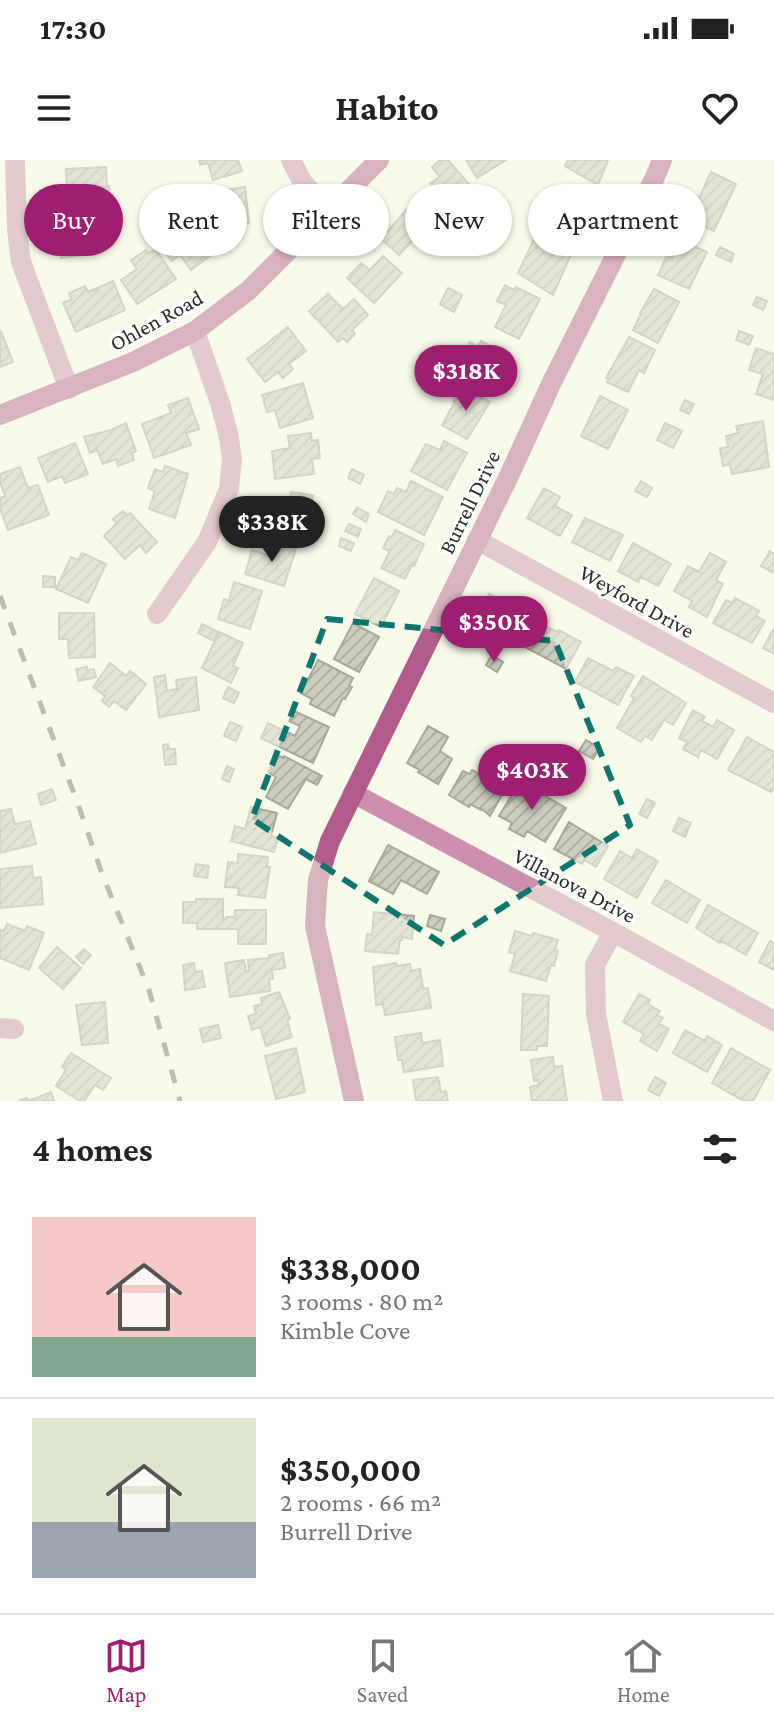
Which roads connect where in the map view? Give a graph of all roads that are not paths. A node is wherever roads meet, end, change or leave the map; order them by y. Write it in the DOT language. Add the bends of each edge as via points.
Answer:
graph roads {
  1 [pos="15,160"];
  2 [pos="291,160"];
  3 [pos="379,160"];
  4 [pos="662,160"];
  5 [pos="304,184"];
  6 [pos="356,184"];
  7 [pos="284,256"];
  8 [pos="195,331"];
  9 [pos="69,389"];
  10 [pos="0,415"];
  11 [pos="477,540"];
  12 [pos="157,614"];
  13 [pos="774,703"];
  14 [pos="353,793"];
  15 [pos="613,932"];
  16 [pos="774,1021"];
  17 [pos="354,1101"];
  18 [pos="613,1101"];
  1 -- 9 [label="street" via="21,262"];
  2 -- 5 [label="street"];
  3 -- 6 [label="street, Ohlen Road"];
  4 -- 11 [label="street, Burrell Drive"];
  7 -- 8 [label="street, Ohlen Road"];
  8 -- 9 [label="street, Ohlen Road"];
  8 -- 12 [label="street" via="228,433 229,489 207,542"];
  9 -- 10 [label="street, Ohlen Road"];
  11 -- 13 [label="street, Weyford Drive"];
  11 -- 14 [label="street, Burrell Drive"];
  14 -- 15 [label="street, Villanova Drive"];
  14 -- 17 [label="street, Burrell Drive" via="318,880 315,926"];
  15 -- 16 [label="street, Villanova Drive"];
  15 -- 18 [label="street" via="595,965 596,1014"];
}
